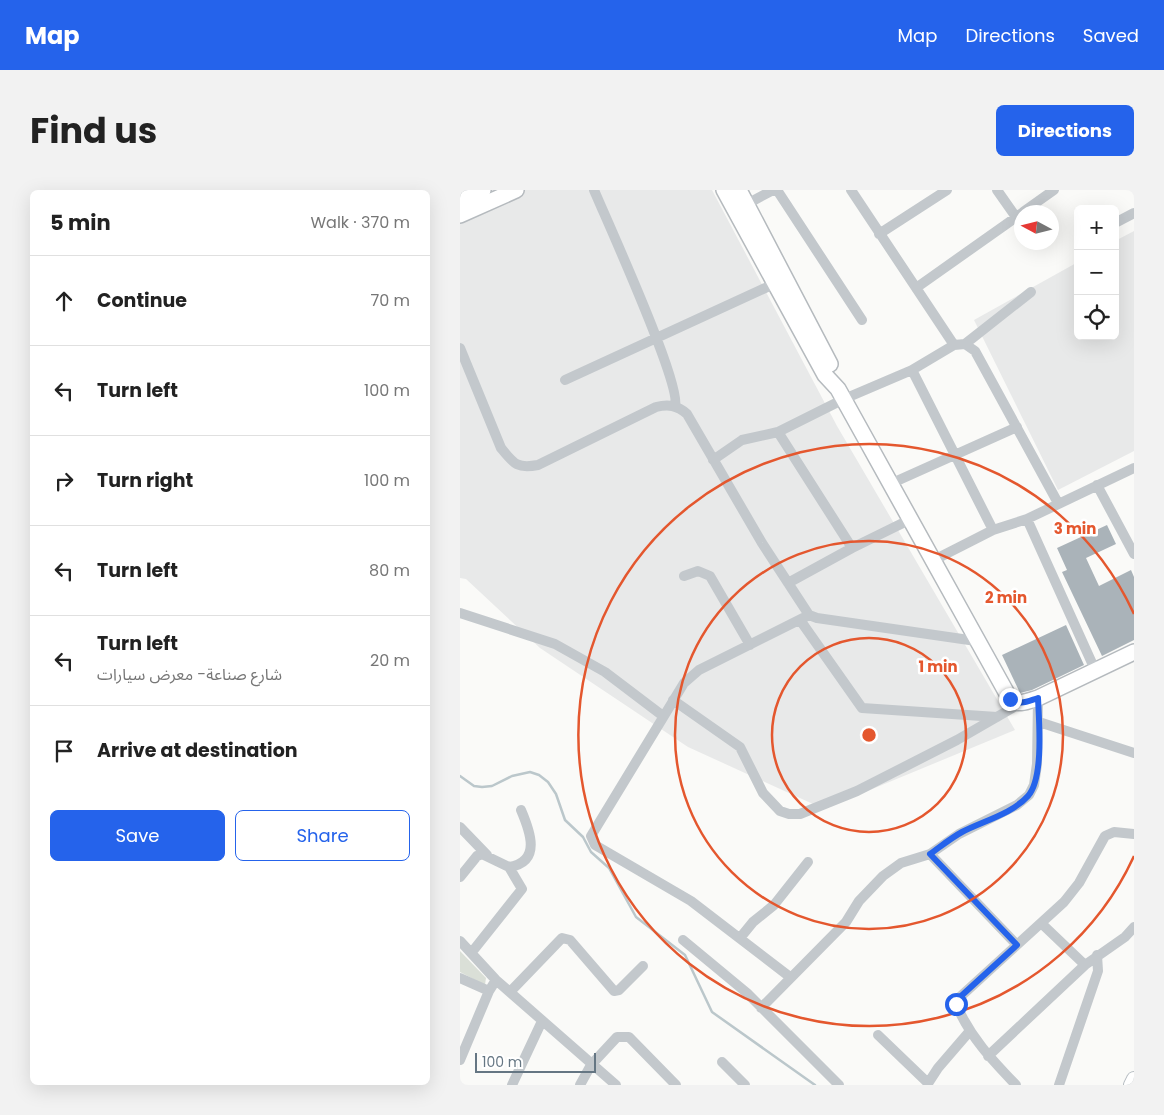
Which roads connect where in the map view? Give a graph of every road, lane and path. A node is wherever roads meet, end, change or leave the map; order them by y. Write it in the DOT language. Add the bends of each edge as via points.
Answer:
graph roads {
  1 [pos="483,190"];
  2 [pos="516,190"];
  3 [pos="594,190"];
  4 [pos="724,190"];
  5 [pos="739,190"];
  6 [pos="773,190"];
  7 [pos="778,190"];
  8 [pos="851,190"];
  9 [pos="925,190"];
  10 [pos="947,190"];
  11 [pos="997,190"];
  12 [pos="1054,190"];
  13 [pos="462,197"];
  14 [pos="931,200"];
  15 [pos="747,204"];
  16 [pos="1033,205"];
  17 [pos="1014,208"];
  18 [pos="1134,213"];
  19 [pos="460,215"];
  20 [pos="1014,218"];
  21 [pos="1119,221"];
  22 [pos="879,234"];
  23 [pos="774,284"];
  24 [pos="916,288"];
  25 [pos="1031,292"];
  26 [pos="862,320"];
  27 [pos="656,338"];
  28 [pos="965,344"];
  29 [pos="954,345"];
  30 [pos="460,348"];
  31 [pos="912,370"];
  32 [pos="565,380"];
  33 [pos="841,394"];
  34 [pos="675,406"];
  35 [pos="1017,427"];
  36 [pos="778,432"];
  37 [pos="955,455"];
  38 [pos="713,460"];
  39 [pos="1134,468"];
  40 [pos="890,484"];
  41 [pos="1097,485"];
  42 [pos="1058,503"];
  43 [pos="1027,519"];
  44 [pos="909,520"];
  45 [pos="993,530"];
  46 [pos="852,548"];
  47 [pos="1134,554"];
  48 [pos="932,561"];
  49 [pos="684,576"];
  50 [pos="788,583"];
  51 [pos="460,613"];
  52 [pos="804,618"];
  53 [pos="976,641"];
  54 [pos="750,645"];
  55 [pos="1134,652"];
  56 [pos="1096,672"];
  57 [pos="1038,698"];
  58 [pos="673,700"];
  59 [pos="1016,701"];
  60 [pos="663,716"];
  61 [pos="997,717"];
  62 [pos="1039,722"];
  63 [pos="1134,753"];
  64 [pos="522,810"];
  65 [pos="460,827"];
  66 [pos="1134,834"];
  67 [pos="930,854"];
  68 [pos="487,855"];
  69 [pos="808,862"];
  70 [pos="509,867"];
  71 [pos="460,877"];
  72 [pos="1041,923"];
  73 [pos="1134,927"];
  74 [pos="740,938"];
  75 [pos="683,940"];
  76 [pos="460,941"];
  77 [pos="1017,945"];
  78 [pos="472,952"];
  79 [pos="1097,955"];
  80 [pos="643,966"];
  81 [pos="1085,966"];
  82 [pos="790,977"];
  83 [pos="460,978"];
  84 [pos="496,980"];
  85 [pos="489,991"];
  86 [pos="510,992"];
  87 [pos="761,1008"];
  88 [pos="542,1021"];
  89 [pos="969,1032"];
  90 [pos="878,1035"];
  91 [pos="462,1049"];
  92 [pos="988,1056"];
  93 [pos="460,1060"];
  94 [pos="722,1062"];
  95 [pos="591,1065"];
  96 [pos="1134,1079"];
  97 [pos="928,1084"];
  98 [pos="512,1085"];
  99 [pos="580,1085"];
  100 [pos="616,1085"];
  101 [pos="676,1085"];
  102 [pos="745,1085"];
  103 [pos="838,1085"];
  104 [pos="1016,1085"];
  105 [pos="1059,1085"];
  106 [pos="1131,1085"];
  1 -- 13 [label="main road"];
  2 -- 19 [label="main road"];
  3 -- 27 [label="street"];
  4 -- 23 [label="main road"];
  5 -- 15 [label="main road"];
  6 -- 15 [label="street"];
  7 -- 26 [label="street"];
  8 -- 22 [label="street"];
  9 -- 14 [label="street"];
  10 -- 14 [label="street"];
  11 -- 17 [label="street"];
  12 -- 16 [label="street"];
  14 -- 22 [label="street"];
  15 -- 33 [label="main road" via="834,370"];
  18 -- 21 [label="street"];
  20 -- 24 [label="street"];
  22 -- 24 [label="street"];
  23 -- 27 [label="street"];
  23 -- 33 [label="main road" via="825,374"];
  24 -- 29 [label="street"];
  25 -- 28 [label="street"];
  27 -- 32 [label="street"];
  27 -- 34 [label="street" via="675,393"];
  28 -- 29 [label="street"];
  28 -- 35 [label="street" via="975,351"];
  29 -- 31 [label="street"];
  30 -- 34 [label="street" via="502,448 513,462 524,468 538,465 656,407"];
  31 -- 33 [label="street"];
  31 -- 37 [label="street"];
  33 -- 36 [label="street"];
  33 -- 40 [label="main road"];
  34 -- 38 [label="street" via="687,414"];
  35 -- 37 [label="street"];
  35 -- 42 [label="street"];
  36 -- 38 [label="street" via="742,440"];
  36 -- 46 [label="street"];
  37 -- 40 [label="street"];
  37 -- 45 [label="street"];
  38 -- 50 [label="street"];
  39 -- 41 [label="street"];
  40 -- 44 [label="main road"];
  41 -- 42 [label="street"];
  41 -- 47 [label="street"];
  42 -- 43 [label="street"];
  43 -- 45 [label="street"];
  43 -- 56 [label="street"];
  44 -- 46 [label="street"];
  44 -- 48 [label="main road"];
  45 -- 48 [label="street"];
  46 -- 50 [label="street"];
  48 -- 53 [label="main road"];
  49 -- 54 [label="street" via="698,571 710,576"];
  50 -- 52 [label="street"];
  51 -- 60 [label="street" via="555,644 605,672"];
  52 -- 53 [label="street"];
  52 -- 54 [label="street"];
  52 -- 61 [label="street" via="862,708"];
  53 -- 59 [label="main road"];
  54 -- 58 [label="street" via="698,670 684,682"];
  55 -- 56 [label="main road"];
  56 -- 57 [label="main road"];
  57 -- 59 [label="main road"];
  57 -- 62 [label="street"];
  58 -- 60 [label="street"];
  58 -- 61 [label="street" via="740,747 763,792 780,811 789,814 800,814 857,790"];
  59 -- 61 [label="street"];
  60 -- 74 [label="street" via="591,836 592,840 625,864 692,901"];
  62 -- 63 [label="street"];
  62 -- 67 [label="street" via="1037,764 1029,795 1018,805 959,834"];
  64 -- 70 [label="street" via="532,842 522,863"];
  65 -- 68 [label="street"];
  66 -- 72 [label="street" via="1114,832 1105,836 1079,883"];
  67 -- 77 [label="street"];
  67 -- 82 [label="street" via="901,863 883,876 859,901 846,922"];
  68 -- 70 [label="street"];
  68 -- 71 [label="street" via="477,856"];
  69 -- 74 [label="street" via="774,905"];
  70 -- 78 [label="street" via="522,889"];
  72 -- 77 [label="street"];
  72 -- 81 [label="street"];
  73 -- 79 [label="street" via="1125,937"];
  74 -- 82 [label="street"];
  75 -- 87 [label="street"];
  76 -- 78 [label="street"];
  77 -- 89 [label="street" via="956,1004"];
  78 -- 84 [label="street"];
  79 -- 81 [label="street"];
  79 -- 105 [label="street" via="1098,970"];
  80 -- 86 [label="street" via="619,990 614,991 568,938 562,938"];
  81 -- 92 [label="street"];
  82 -- 87 [label="street"];
  83 -- 85 [label="street"];
  84 -- 85 [label="street"];
  84 -- 86 [label="street"];
  85 -- 91 [label="street"];
  86 -- 88 [label="street"];
  87 -- 103 [label="street"];
  88 -- 95 [label="street"];
  88 -- 98 [label="street"];
  89 -- 92 [label="street"];
  89 -- 97 [label="street"];
  90 -- 97 [label="street"];
  91 -- 93 [label="street"];
  92 -- 104 [label="street"];
  94 -- 102 [label="street"];
  95 -- 99 [label="street"];
  95 -- 100 [label="street"];
  95 -- 101 [label="street" via="616,1036 623,1036 629,1038"];
  96 -- 106 [label="main road"];
}
